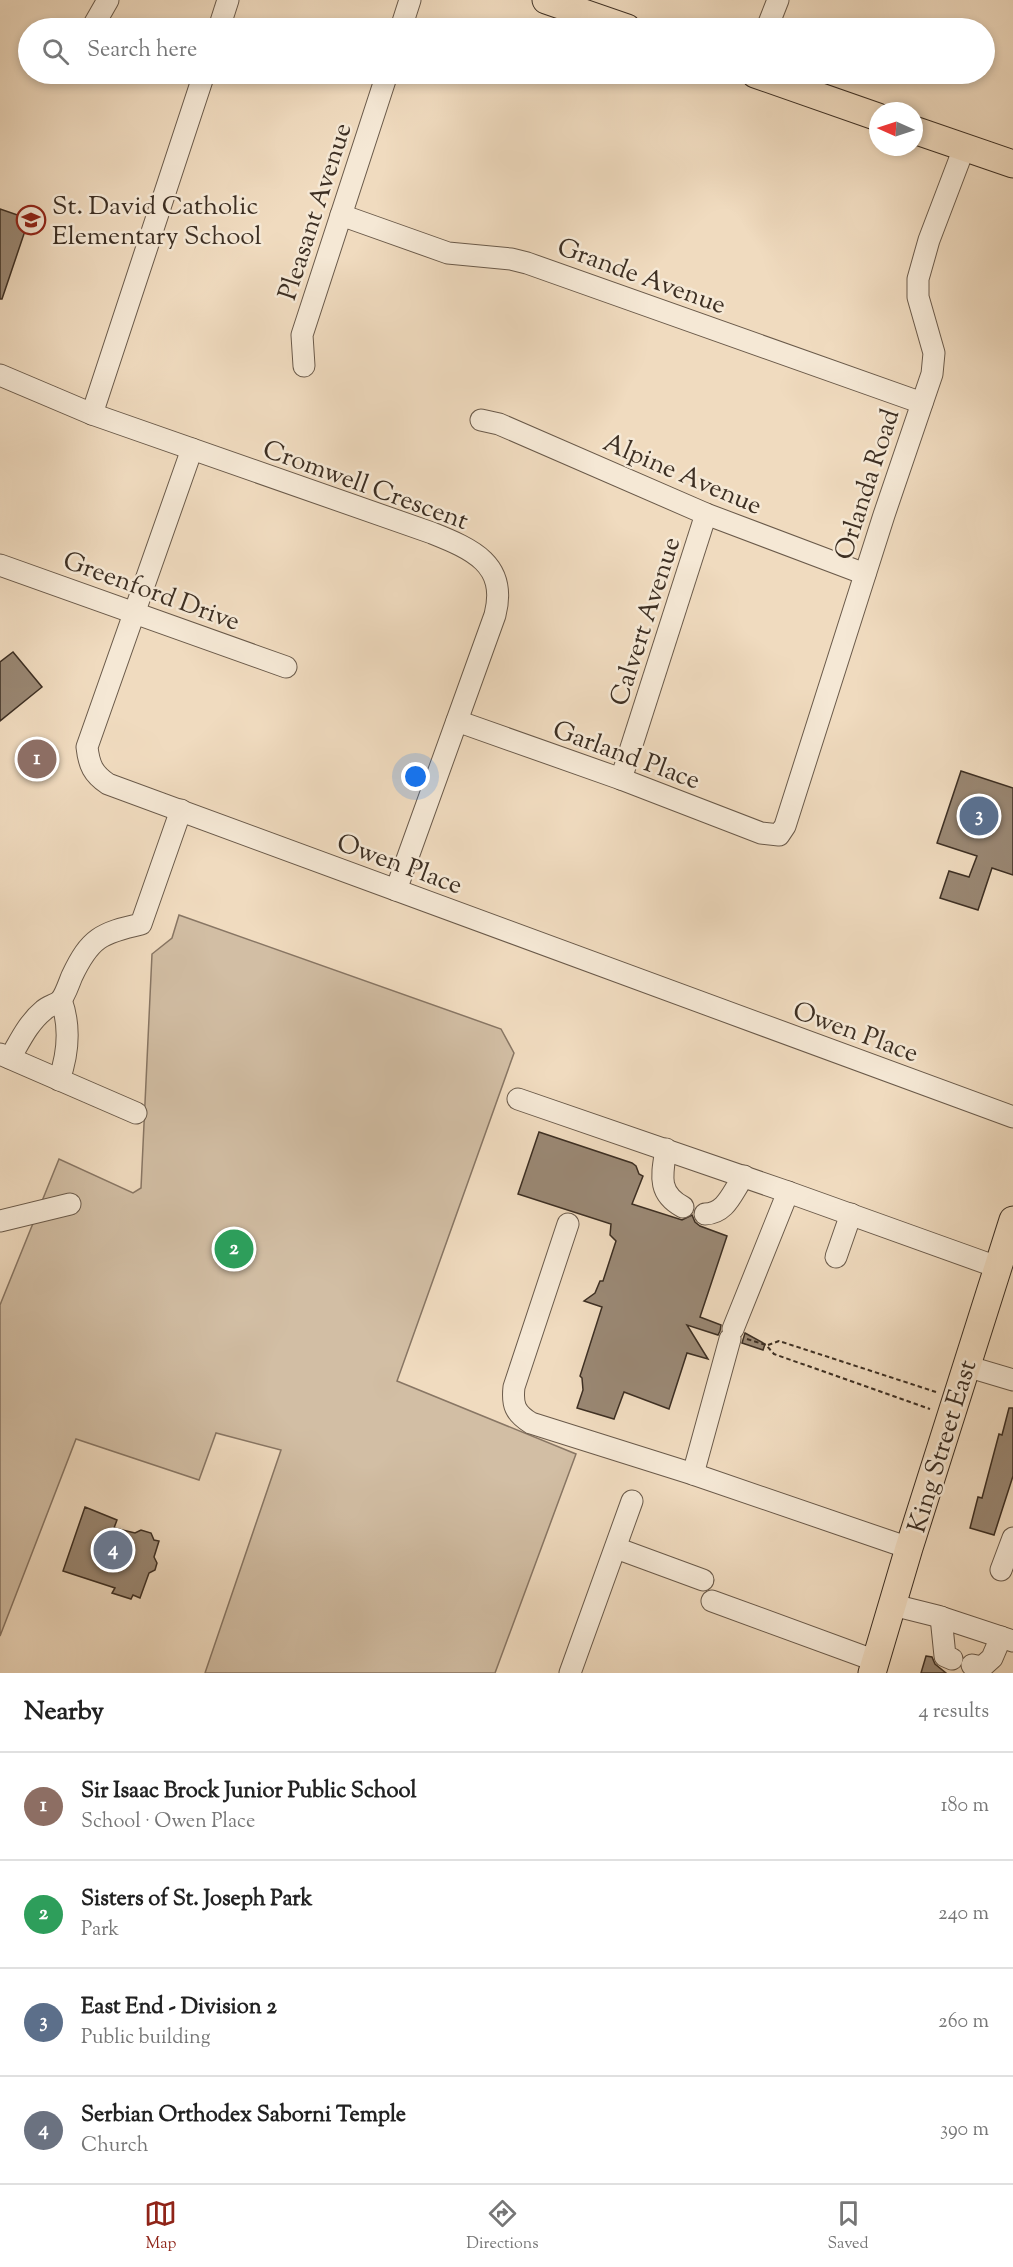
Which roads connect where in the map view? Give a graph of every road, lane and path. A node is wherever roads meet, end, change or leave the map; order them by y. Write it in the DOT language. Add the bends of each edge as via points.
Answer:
graph roads {
  1 [pos="108,0"];
  2 [pos="228,0"];
  3 [pos="411,0"];
  4 [pos="777,0"];
  5 [pos="562,3"];
  6 [pos="98,18"];
  7 [pos="222,18"];
  8 [pos="405,18"];
  9 [pos="601,18"];
  10 [pos="771,18"];
  11 [pos="201,84"];
  12 [pos="384,84"];
  13 [pos="784,84"];
  14 [pos="869,114"];
  15 [pos="923,133"];
  16 [pos="964,148"];
  17 [pos="1013,164"];
  18 [pos="341,215"];
  19 [pos="304,366"];
  20 [pos="0,375"];
  21 [pos="922,403"];
  22 [pos="92,414"];
  23 [pos="481,420"];
  24 [pos="192,449"];
  25 [pos="706,514"];
  26 [pos="0,565"];
  27 [pos="865,574"];
  28 [pos="134,613"];
  29 [pos="286,667"];
  30 [pos="457,721"];
  31 [pos="621,779"];
  32 [pos="181,810"];
  33 [pos="779,835"];
  34 [pos="396,890"];
  35 [pos="61,1000"];
  36 [pos="5,1056"];
  37 [pos="59,1080"];
  38 [pos="518,1099"];
  39 [pos="136,1113"];
  40 [pos="1013,1117"];
  41 [pos="666,1149"];
  42 [pos="744,1176"];
  43 [pos="788,1192"];
  44 [pos="70,1204"];
  45 [pos="683,1207"];
  46 [pos="845,1212"];
  47 [pos="705,1214"];
  48 [pos="1013,1220"];
  49 [pos="0,1221"];
  50 [pos="568,1224"];
  51 [pos="831,1253"];
  52 [pos="997,1267"];
  53 [pos="736,1335"];
  54 [pos="766,1345"];
  55 [pos="966,1366"];
  56 [pos="1013,1380"];
  57 [pos="953,1407"];
  58 [pos="693,1474"];
  59 [pos="632,1502"];
  60 [pos="1013,1538"];
  61 [pos="616,1548"];
  62 [pos="909,1548"];
  63 [pos="1001,1570"];
  64 [pos="703,1580"];
  65 [pos="712,1601"];
  66 [pos="893,1605"];
  67 [pos="941,1617"];
  68 [pos="1007,1639"];
  69 [pos="874,1667"];
  70 [pos="570,1673"];
  1 -- 6 [label="street"];
  2 -- 7 [label="street"];
  3 -- 8 [label="street"];
  4 -- 10 [label="street"];
  5 -- 9 [label="main road"];
  11 -- 22 [label="street"];
  12 -- 18 [label="street, Pleasant Avenue"];
  13 -- 14 [label="main road"];
  15 -- 16 [label="main road"];
  16 -- 17 [label="main road"];
  16 -- 21 [label="street, Orlanda Road" via="928,240 918,279 918,297 934,353"];
  18 -- 19 [label="street, Pleasant Avenue" via="302,335"];
  18 -- 21 [label="street, Grande Avenue" via="448,253 527,263"];
  20 -- 22 [label="street, Cromwell Crescent"];
  21 -- 27 [label="street, Orlanda Road"];
  22 -- 24 [label="street, Cromwell Crescent"];
  23 -- 25 [label="street, Alpine Avenue" via="499,424"];
  24 -- 28 [label="street, Owen Place"];
  24 -- 30 [label="street, Cromwell Crescent" via="432,533 488,564 497,581 499,599"];
  25 -- 27 [label="street, Alpine Avenue"];
  25 -- 31 [label="street, Calvert Avenue"];
  26 -- 28 [label="street, Greenford Drive"];
  27 -- 33 [label="street, Orlanda Road"];
  28 -- 29 [label="street, Greenford Drive"];
  28 -- 32 [label="street, Owen Place" via="87,747 89,762 96,776 108,784"];
  30 -- 31 [label="street, Garland Place"];
  30 -- 34 [label="street, Cromwell Crescent"];
  31 -- 33 [label="street, Garland Place" via="761,833"];
  32 -- 34 [label="street, Owen Place"];
  32 -- 35 [label="street" via="141,924 112,931 90,945"];
  34 -- 40 [label="street, Owen Place"];
  35 -- 36 [label="street" via="45,1008"];
  35 -- 37 [label="street" via="67,1016 67,1037 66,1060"];
  36 -- 37 [label="street"];
  37 -- 39 [label="street"];
  38 -- 41 [label="street"];
  41 -- 42 [label="street"];
  41 -- 45 [label="street" via="662,1177 666,1193"];
  42 -- 43 [label="street"];
  42 -- 47 [label="street" via="728,1203 715,1213"];
  43 -- 46 [label="street"];
  43 -- 53 [label="street"];
  44 -- 49 [label="street"];
  46 -- 51 [label="street"];
  46 -- 52 [label="street"];
  48 -- 52 [label="main road, King Street East"];
  50 -- 58 [label="street" via="514,1387 514,1408 531,1422"];
  52 -- 55 [label="main road, King Street East"];
  53 -- 54 [label="path"];
  53 -- 58 [label="street"];
  54 -- 57 [label="path" via="774,1354"];
  54 -- 57 [label="path" via="778,1341"];
  55 -- 56 [label="street"];
  55 -- 57 [label="main road, King Street East"];
  57 -- 62 [label="main road, King Street East"];
  58 -- 62 [label="street"];
  59 -- 61 [label="street"];
  60 -- 63 [label="street"];
  61 -- 64 [label="street"];
  61 -- 70 [label="street"];
  62 -- 66 [label="main road, King Street East"];
  65 -- 69 [label="street"];
  66 -- 67 [label="street"];
  66 -- 69 [label="main road, King Street East"];
  67 -- 68 [label="street"];
  67 -- 68 [label="street" via="945,1656 962,1662 982,1667"];
}
